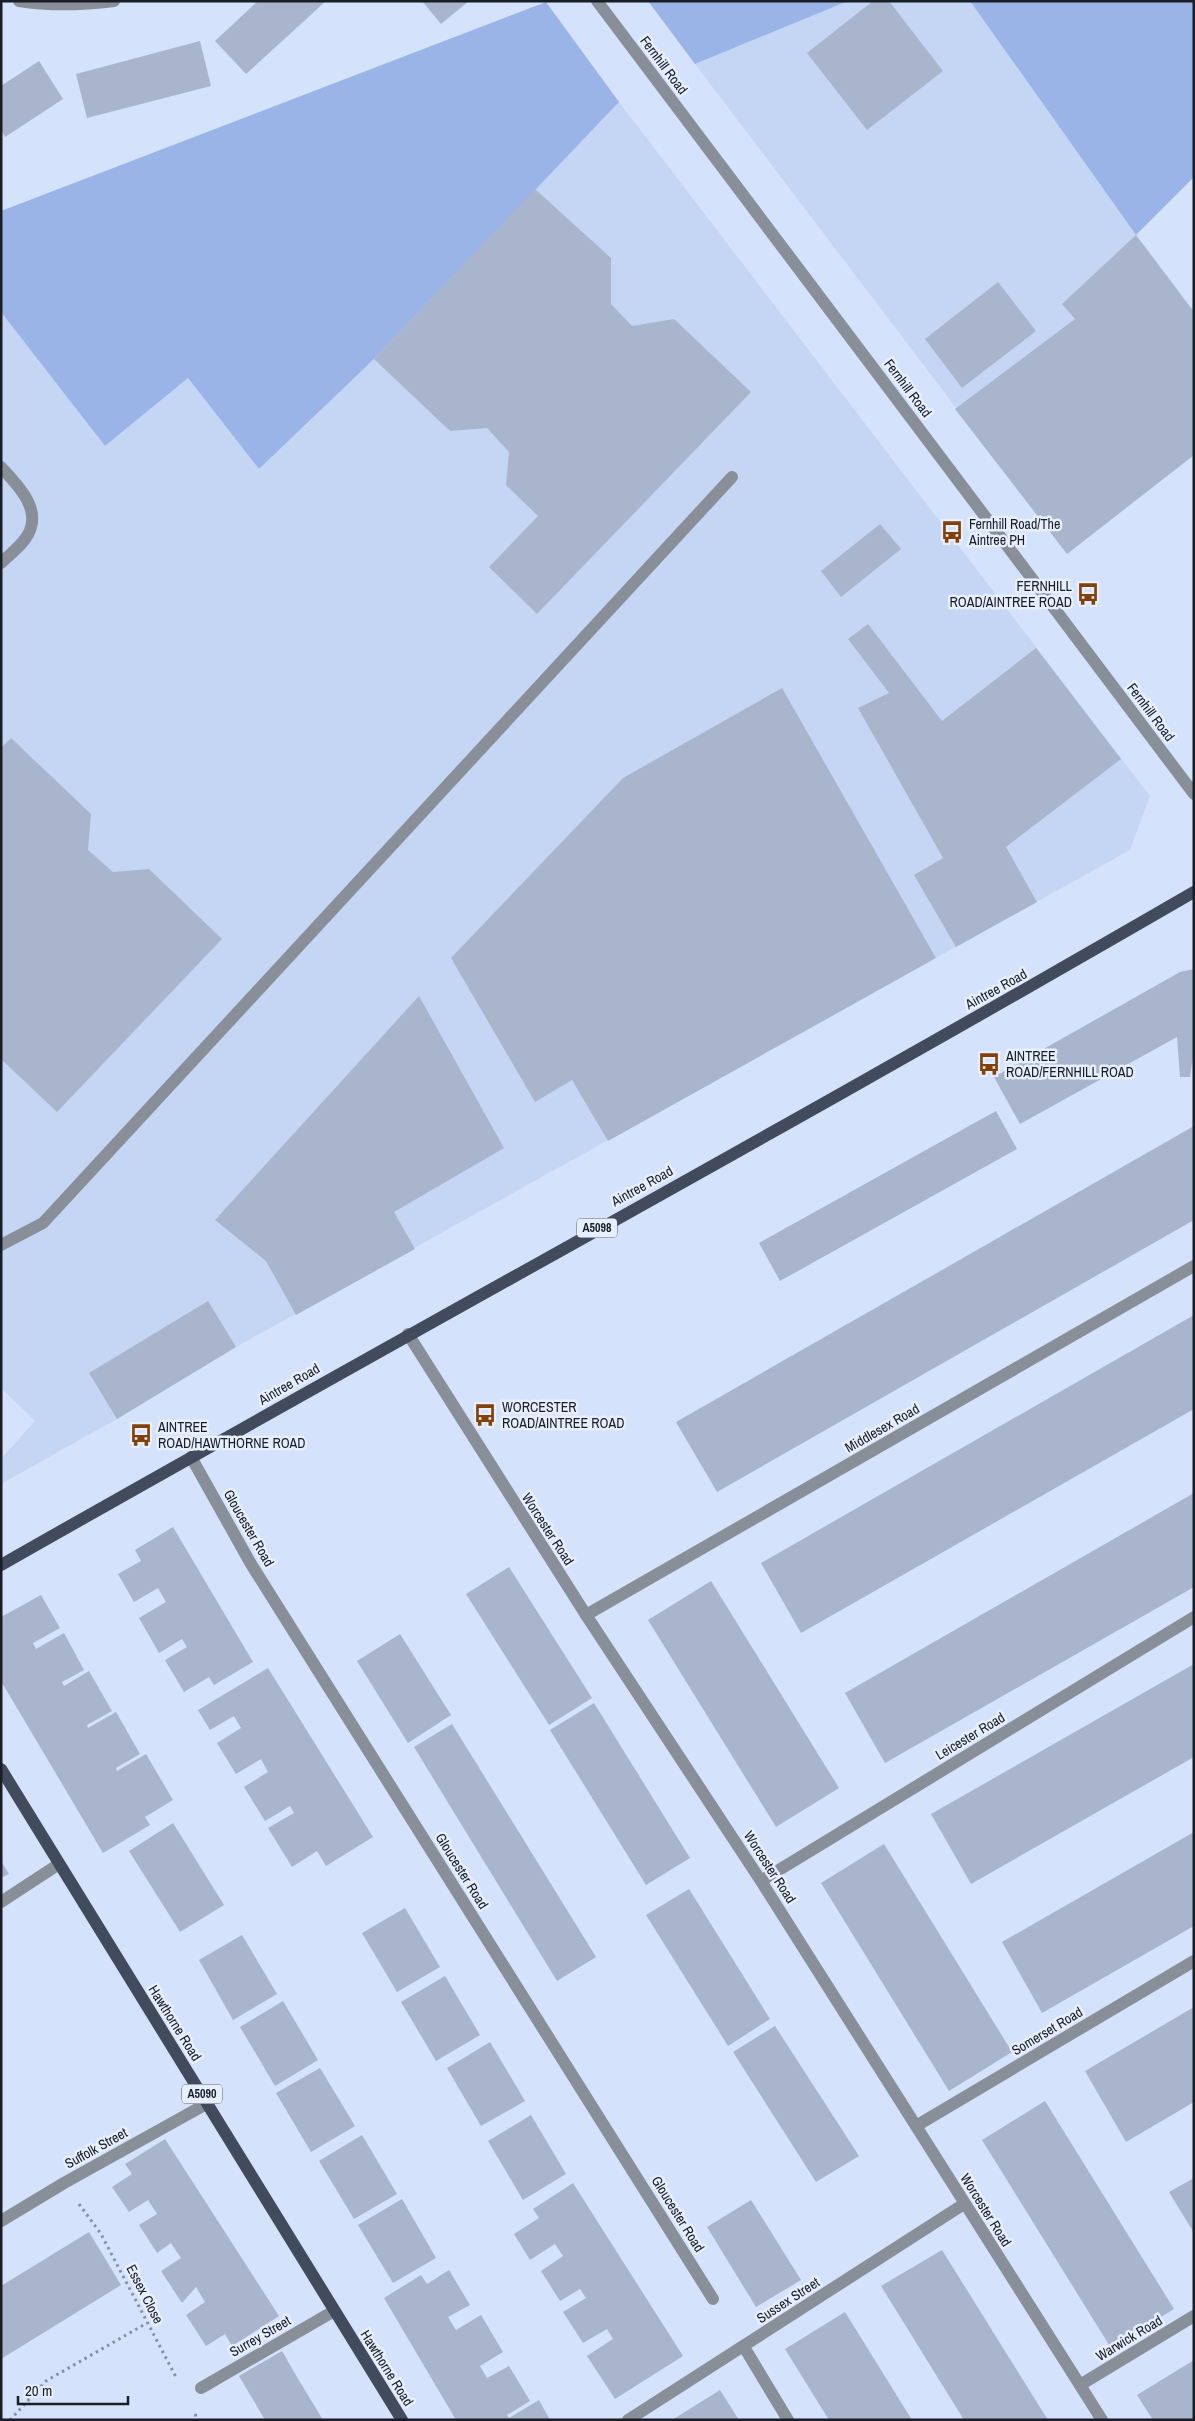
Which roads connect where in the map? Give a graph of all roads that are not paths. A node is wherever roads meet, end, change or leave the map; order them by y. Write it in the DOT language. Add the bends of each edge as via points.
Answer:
graph roads {
  1 [pos="19,1"];
  2 [pos="114,1"];
  3 [pos="597,1"];
  4 [pos="1,467"];
  5 [pos="732,477"];
  6 [pos="1,563"];
  7 [pos="1194,794"];
  8 [pos="1194,892"];
  9 [pos="1,1245"];
  10 [pos="1194,1266"];
  11 [pos="408,1334"];
  12 [pos="191,1457"];
  13 [pos="1,1565"];
  14 [pos="586,1616"];
  15 [pos="1194,1617"];
  16 [pos="1,1769"];
  17 [pos="60,1864"];
  18 [pos="761,1881"];
  19 [pos="1,1902"];
  20 [pos="1194,1961"];
  21 [pos="208,2103"];
  22 [pos="916,2126"];
  23 [pos="964,2204"];
  24 [pos="1,2221"];
  25 [pos="713,2298"];
  26 [pos="334,2311"];
  27 [pos="1194,2316"];
  28 [pos="744,2347"];
  29 [pos="1080,2385"];
  30 [pos="201,2388"];
  31 [pos="402,2420"];
  32 [pos="628,2420"];
  33 [pos="788,2420"];
  34 [pos="1102,2420"];
  1 -- 2 [label="street" via="41,5"];
  3 -- 7 [label="street, Fernhill Road"];
  4 -- 6 [label="street" via="31,506 32,527"];
  5 -- 9 [label="street" via="43,1223"];
  8 -- 11 [label="main road, Aintree Road / A5098" via="1018,994"];
  10 -- 14 [label="street, Middlesex Road"];
  11 -- 12 [label="main road, Aintree Road / A5098"];
  11 -- 14 [label="street, Worcester Road"];
  12 -- 13 [label="main road, Aintree Road / A5098"];
  12 -- 25 [label="street, Gloucester Road" via="252,1564"];
  14 -- 18 [label="street, Worcester Road"];
  15 -- 18 [label="street, Leicester Road"];
  16 -- 17 [label="main road, Hawthorne Road / A5090"];
  17 -- 19 [label="street"];
  17 -- 21 [label="main road, Hawthorne Road / A5090"];
  18 -- 22 [label="street, Worcester Road"];
  20 -- 22 [label="street, Somerset Road"];
  21 -- 24 [label="street, Suffolk Street"];
  21 -- 26 [label="main road, Hawthorne Road / A5090"];
  22 -- 23 [label="street, Worcester Road"];
  23 -- 28 [label="street, Sussex Street"];
  23 -- 29 [label="street, Worcester Road"];
  26 -- 30 [label="street, Surrey Street"];
  26 -- 31 [label="main road, Hawthorne Road / A5090"];
  27 -- 29 [label="street, Warwick Road"];
  28 -- 32 [label="street, Sussex Street"];
  28 -- 33 [label="street"];
  29 -- 34 [label="street, Worcester Road"];
}
